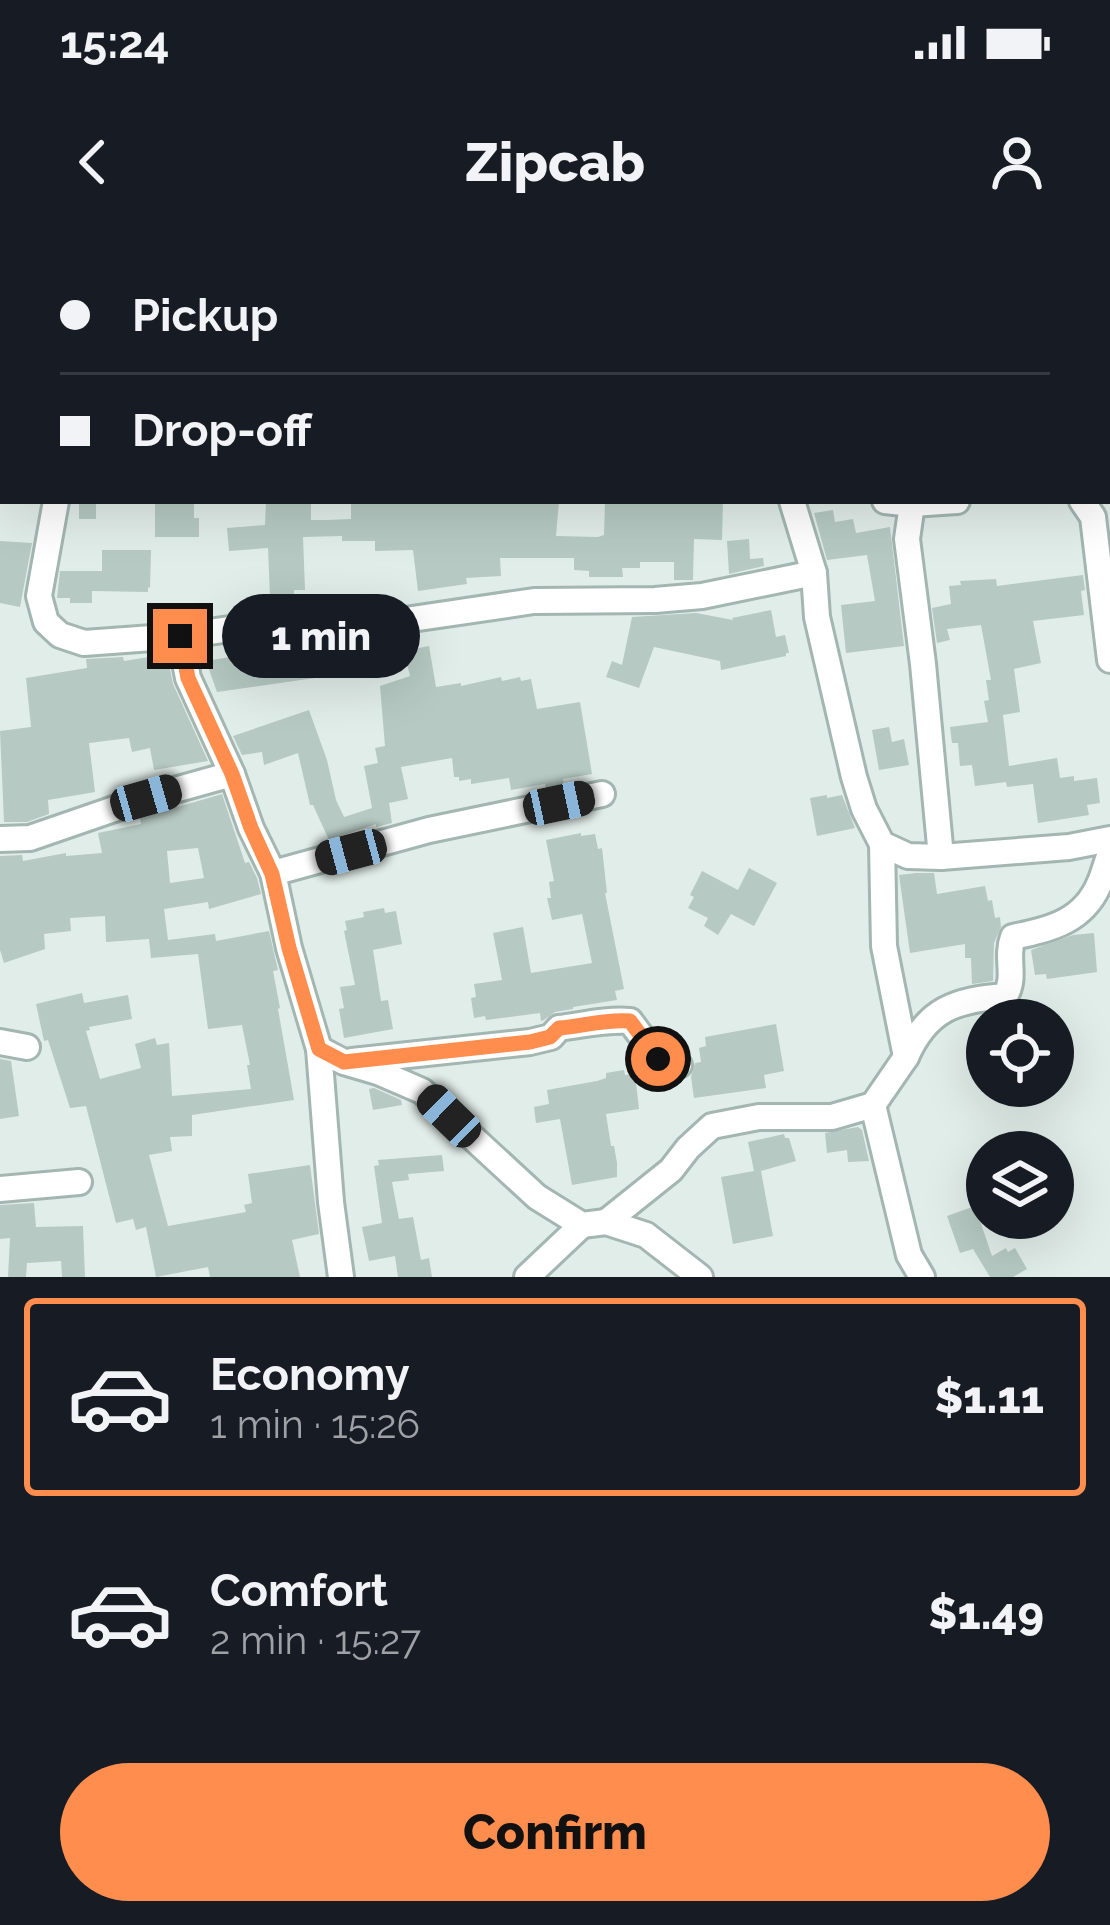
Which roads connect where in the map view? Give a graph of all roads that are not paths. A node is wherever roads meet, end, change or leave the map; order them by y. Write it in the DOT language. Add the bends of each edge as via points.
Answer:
graph roads {
  1 [pos="55,504"];
  2 [pos="793,504"];
  3 [pos="899,504"];
  4 [pos="1084,504"];
  5 [pos="814,573"];
  6 [pos="180,636"];
  7 [pos="1110,660"];
  8 [pos="232,774"];
  9 [pos="602,794"];
  10 [pos="1110,838"];
  11 [pos="0,839"];
  12 [pos="882,844"];
  13 [pos="1110,854"];
  14 [pos="941,857"];
  15 [pos="272,874"];
  16 [pos="0,1042"];
  17 [pos="27,1048"];
  18 [pos="319,1049"];
  19 [pos="906,1057"];
  20 [pos="344,1062"];
  21 [pos="679,1065"];
  22 [pos="873,1105"];
  23 [pos="79,1182"];
  24 [pos="0,1189"];
  25 [pos="594,1224"];
  26 [pos="341,1277"];
  27 [pos="527,1277"];
  28 [pos="700,1277"];
  29 [pos="922,1277"];
  1 -- 6 [label="street" via="39,596 46,622 84,643"];
  2 -- 5 [label="street"];
  3 -- 14 [label="street"];
  4 -- 7 [label="street" via="1093,517"];
  5 -- 6 [label="street" via="702,596 534,601 405,620 362,615"];
  5 -- 12 [label="street" via="854,777"];
  6 -- 8 [label="street" via="188,678"];
  8 -- 11 [label="street" via="30,838"];
  8 -- 15 [label="street"];
  9 -- 15 [label="street"];
  10 -- 14 [label="street"];
  12 -- 14 [label="street" via="908,856"];
  12 -- 19 [label="street" via="884,946"];
  13 -- 19 [label="street" via="1099,886 1076,914 1057,928 1012,938 1005,996 934,1014"];
  15 -- 18 [label="street"];
  16 -- 17 [label="street"];
  18 -- 20 [label="street"];
  18 -- 26 [label="street"];
  19 -- 22 [label="street"];
  20 -- 21 [label="street" via="530,1042 609,1019 630,1021 658,1059"];
  20 -- 25 [label="street" via="422,1090 537,1197"];
  22 -- 25 [label="street" via="832,1117 712,1126 671,1169"];
  22 -- 29 [label="street" via="909,1256"];
  23 -- 24 [label="street"];
  25 -- 27 [label="street"];
  25 -- 28 [label="street" via="646,1235"];
}
